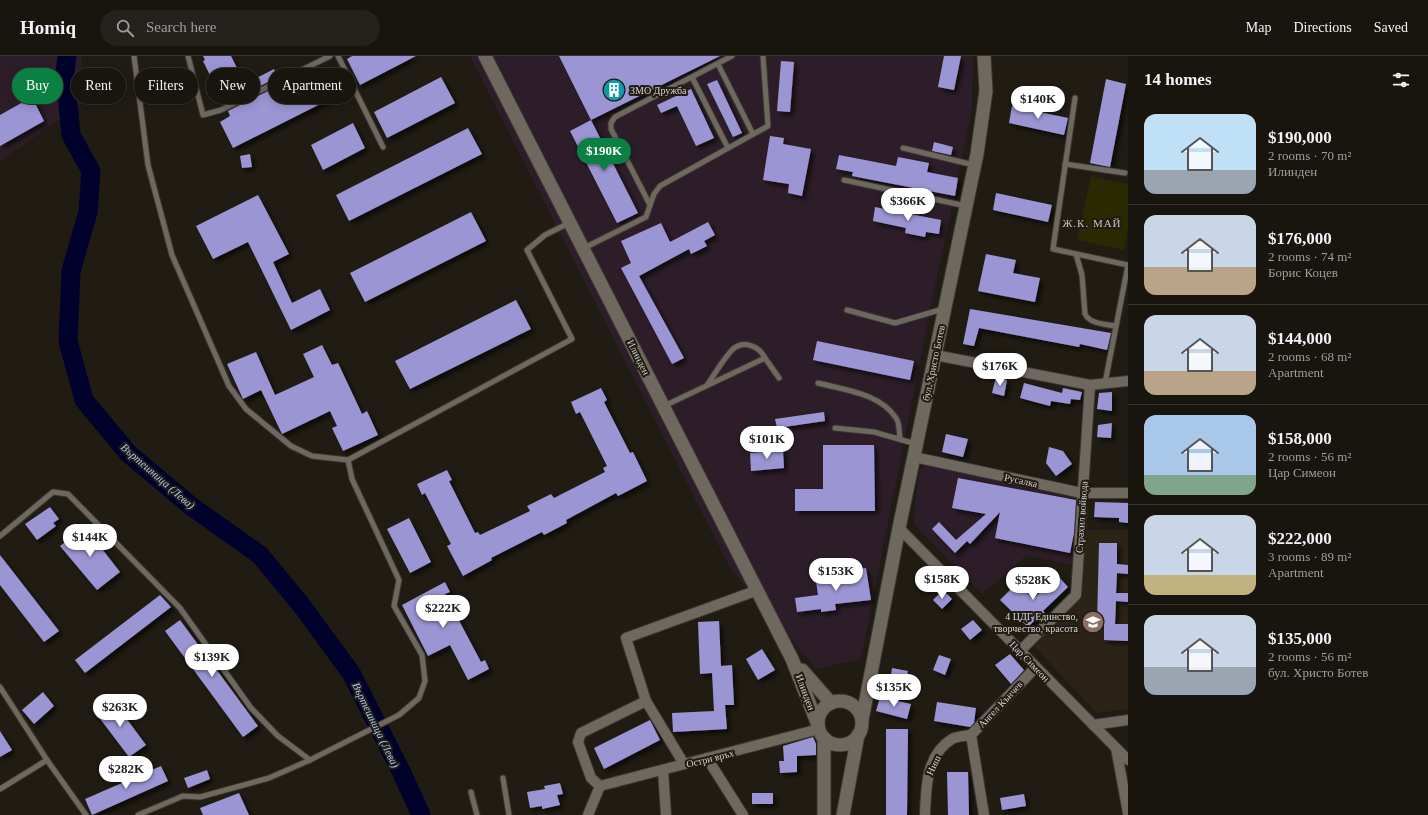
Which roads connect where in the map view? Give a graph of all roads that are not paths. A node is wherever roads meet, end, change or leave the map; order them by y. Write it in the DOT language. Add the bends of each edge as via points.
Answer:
graph roads {
  1 [pos="134,56"];
  2 [pos="188,56"];
  3 [pos="330,56"];
  4 [pos="338,56"];
  5 [pos="485,56"];
  6 [pos="763,56"];
  7 [pos="984,56"];
  8 [pos="728,57"];
  9 [pos="718,64"];
  10 [pos="692,77"];
  11 [pos="1075,98"];
  12 [pos="754,134"];
  13 [pos="383,147"];
  14 [pos="728,148"];
  15 [pos="903,148"];
  16 [pos="1065,164"];
  17 [pos="975,165"];
  18 [pos="1125,173"];
  19 [pos="844,180"];
  20 [pos="650,205"];
  21 [pos="967,206"];
  22 [pos="570,222"];
  23 [pos="584,248"];
  24 [pos="1076,254"];
  25 [pos="945,308"];
  26 [pos="847,310"];
  27 [pos="1115,326"];
  28 [pos="935,355"];
  29 [pos="765,358"];
  30 [pos="779,378"];
  31 [pos="1128,381"];
  32 [pos="818,383"];
  33 [pos="1105,383"];
  34 [pos="707,385"];
  35 [pos="1090,385"];
  36 [pos="664,406"];
  37 [pos="835,428"];
  38 [pos="900,439"];
  39 [pos="916,444"];
  40 [pos="914,457"];
  41 [pos="348,460"];
  42 [pos="1082,493"];
  43 [pos="1128,493"];
  44 [pos="899,528"];
  45 [pos="0,536"];
  46 [pos="758,590"];
  47 [pos="1020,651"];
  48 [pos="792,659"];
  49 [pos="1036,667"];
  50 [pos="870,670"];
  51 [pos="0,687"];
  52 [pos="646,701"];
  53 [pos="845,702"];
  54 [pos="831,703"];
  55 [pos="862,720"];
  56 [pos="1128,720"];
  57 [pos="1092,725"];
  58 [pos="820,731"];
  59 [pos="858,735"];
  60 [pos="971,735"];
  61 [pos="1116,748"];
  62 [pos="706,758"];
  63 [pos="47,760"];
  64 [pos="310,760"];
  65 [pos="1128,760"];
  66 [pos="684,764"];
  67 [pos="663,770"];
  68 [pos="503,778"];
  69 [pos="600,786"];
  70 [pos="0,789"];
  71 [pos="471,792"];
  72 [pos="1128,813"];
  73 [pos="86,815"];
  74 [pos="138,815"];
  75 [pos="477,815"];
  76 [pos="510,815"];
  77 [pos="588,815"];
  78 [pos="666,815"];
  79 [pos="743,815"];
  80 [pos="824,815"];
  81 [pos="842,815"];
  82 [pos="925,815"];
  83 [pos="984,815"];
  1 -- 41 [label="lane" via="148,165 172,255 229,386 246,408 291,446 312,456"];
  2 -- 3 [label="lane" via="203,115 221,110"];
  4 -- 13 [label="lane"];
  5 -- 22 [label="street, Илинден"];
  6 -- 12 [label="lane" via="768,126"];
  7 -- 17 [label="street, бул. Христо Ботев" via="986,91"];
  8 -- 9 [label="lane"];
  9 -- 10 [label="lane"];
  9 -- 12 [label="lane"];
  10 -- 14 [label="lane"];
  10 -- 20 [label="lane" via="615,117 611,123 611,129"];
  11 -- 16 [label="lane"];
  12 -- 14 [label="lane"];
  14 -- 20 [label="lane" via="660,186"];
  15 -- 17 [label="lane"];
  16 -- 18 [label="lane"];
  16 -- 24 [label="lane" via="1053,249"];
  17 -- 21 [label="street, бул. Христо Ботев"];
  19 -- 21 [label="lane"];
  20 -- 23 [label="lane" via="646,217 640,222"];
  21 -- 25 [label="street, бул. Христо Ботев"];
  22 -- 23 [label="street, Илинден"];
  22 -- 41 [label="lane" via="545,235 527,250 572,339"];
  23 -- 36 [label="street, Илинден"];
  24 -- 27 [label="lane" via="1082,275 1087,318"];
  24 -- 27 [label="lane" via="1128,265"];
  25 -- 26 [label="lane" via="895,323"];
  25 -- 28 [label="street, бул. Христо Ботев"];
  27 -- 33 [label="lane"];
  28 -- 35 [label="street"];
  28 -- 39 [label="street, бул. Христо Ботев"];
  29 -- 30 [label="lane"];
  29 -- 34 [label="lane"];
  29 -- 34 [label="lane" via="759,349 740,345 733,349"];
  31 -- 33 [label="street"];
  32 -- 38 [label="lane" via="872,398 887,407 897,419"];
  33 -- 35 [label="street"];
  34 -- 36 [label="lane"];
  35 -- 42 [label="street, Страхил войвода"];
  36 -- 46 [label="street, Илинден"];
  37 -- 38 [label="lane" via="874,432"];
  38 -- 39 [label="lane"];
  39 -- 40 [label="street, бул. Христо Ботев"];
  40 -- 42 [label="street, Русалка"];
  40 -- 44 [label="street, бул. Христо Ботев"];
  41 -- 64 [label="lane" via="352,479 399,580 394,606 422,654 425,681 419,698 399,715"];
  42 -- 43 [label="street, Русалка"];
  42 -- 47 [label="street, Страхил войвода" via="1076,595"];
  44 -- 47 [label="street, Цар Симеон"];
  44 -- 50 [label="street, бул. Христо Ботев"];
  45 -- 64 [label="lane" via="54,492 68,494 180,608 251,708 278,736"];
  46 -- 48 [label="street, Илинден"];
  46 -- 52 [label="street" via="626,638"];
  47 -- 49 [label="street, Цар Симеон"];
  48 -- 54 [label="street, Илинден"];
  48 -- 58 [label="street, Илинден"];
  49 -- 57 [label="street, Цар Симеон"];
  49 -- 60 [label="street, Ангел Кънчев"];
  50 -- 53 [label="street, бул. Христо Ботев" via="858,694"];
  50 -- 55 [label="street, бул. Христо Ботев"];
  51 -- 63 [label="lane"];
  52 -- 66 [label="street"];
  52 -- 69 [label="street" via="582,733 578,742 591,778"];
  53 -- 54 [label="street"];
  53 -- 55 [label="street" via="856,708"];
  54 -- 58 [label="street" via="821,712"];
  55 -- 59 [label="street"];
  56 -- 57 [label="street"];
  57 -- 61 [label="street, Цар Симеон"];
  58 -- 59 [label="street" via="832,743 842,745 851,742"];
  58 -- 62 [label="street, Остри връх"];
  58 -- 80 [label="street"];
  59 -- 81 [label="street"];
  60 -- 82 [label="street, Ниш" via="953,738 941,749 932,763 926,782"];
  60 -- 83 [label="street, Ангел Кънчев"];
  61 -- 65 [label="street, Цар Симеон"];
  61 -- 72 [label="street"];
  62 -- 66 [label="street, Остри връх"];
  62 -- 79 [label="street"];
  63 -- 70 [label="lane"];
  63 -- 73 [label="lane"];
  64 -- 74 [label="lane" via="269,778 200,797 183,796"];
  66 -- 67 [label="street, Остри връх"];
  67 -- 69 [label="street, Остри връх"];
  67 -- 78 [label="street"];
  68 -- 76 [label="lane"];
  69 -- 77 [label="street"];
  71 -- 75 [label="lane"];
}
